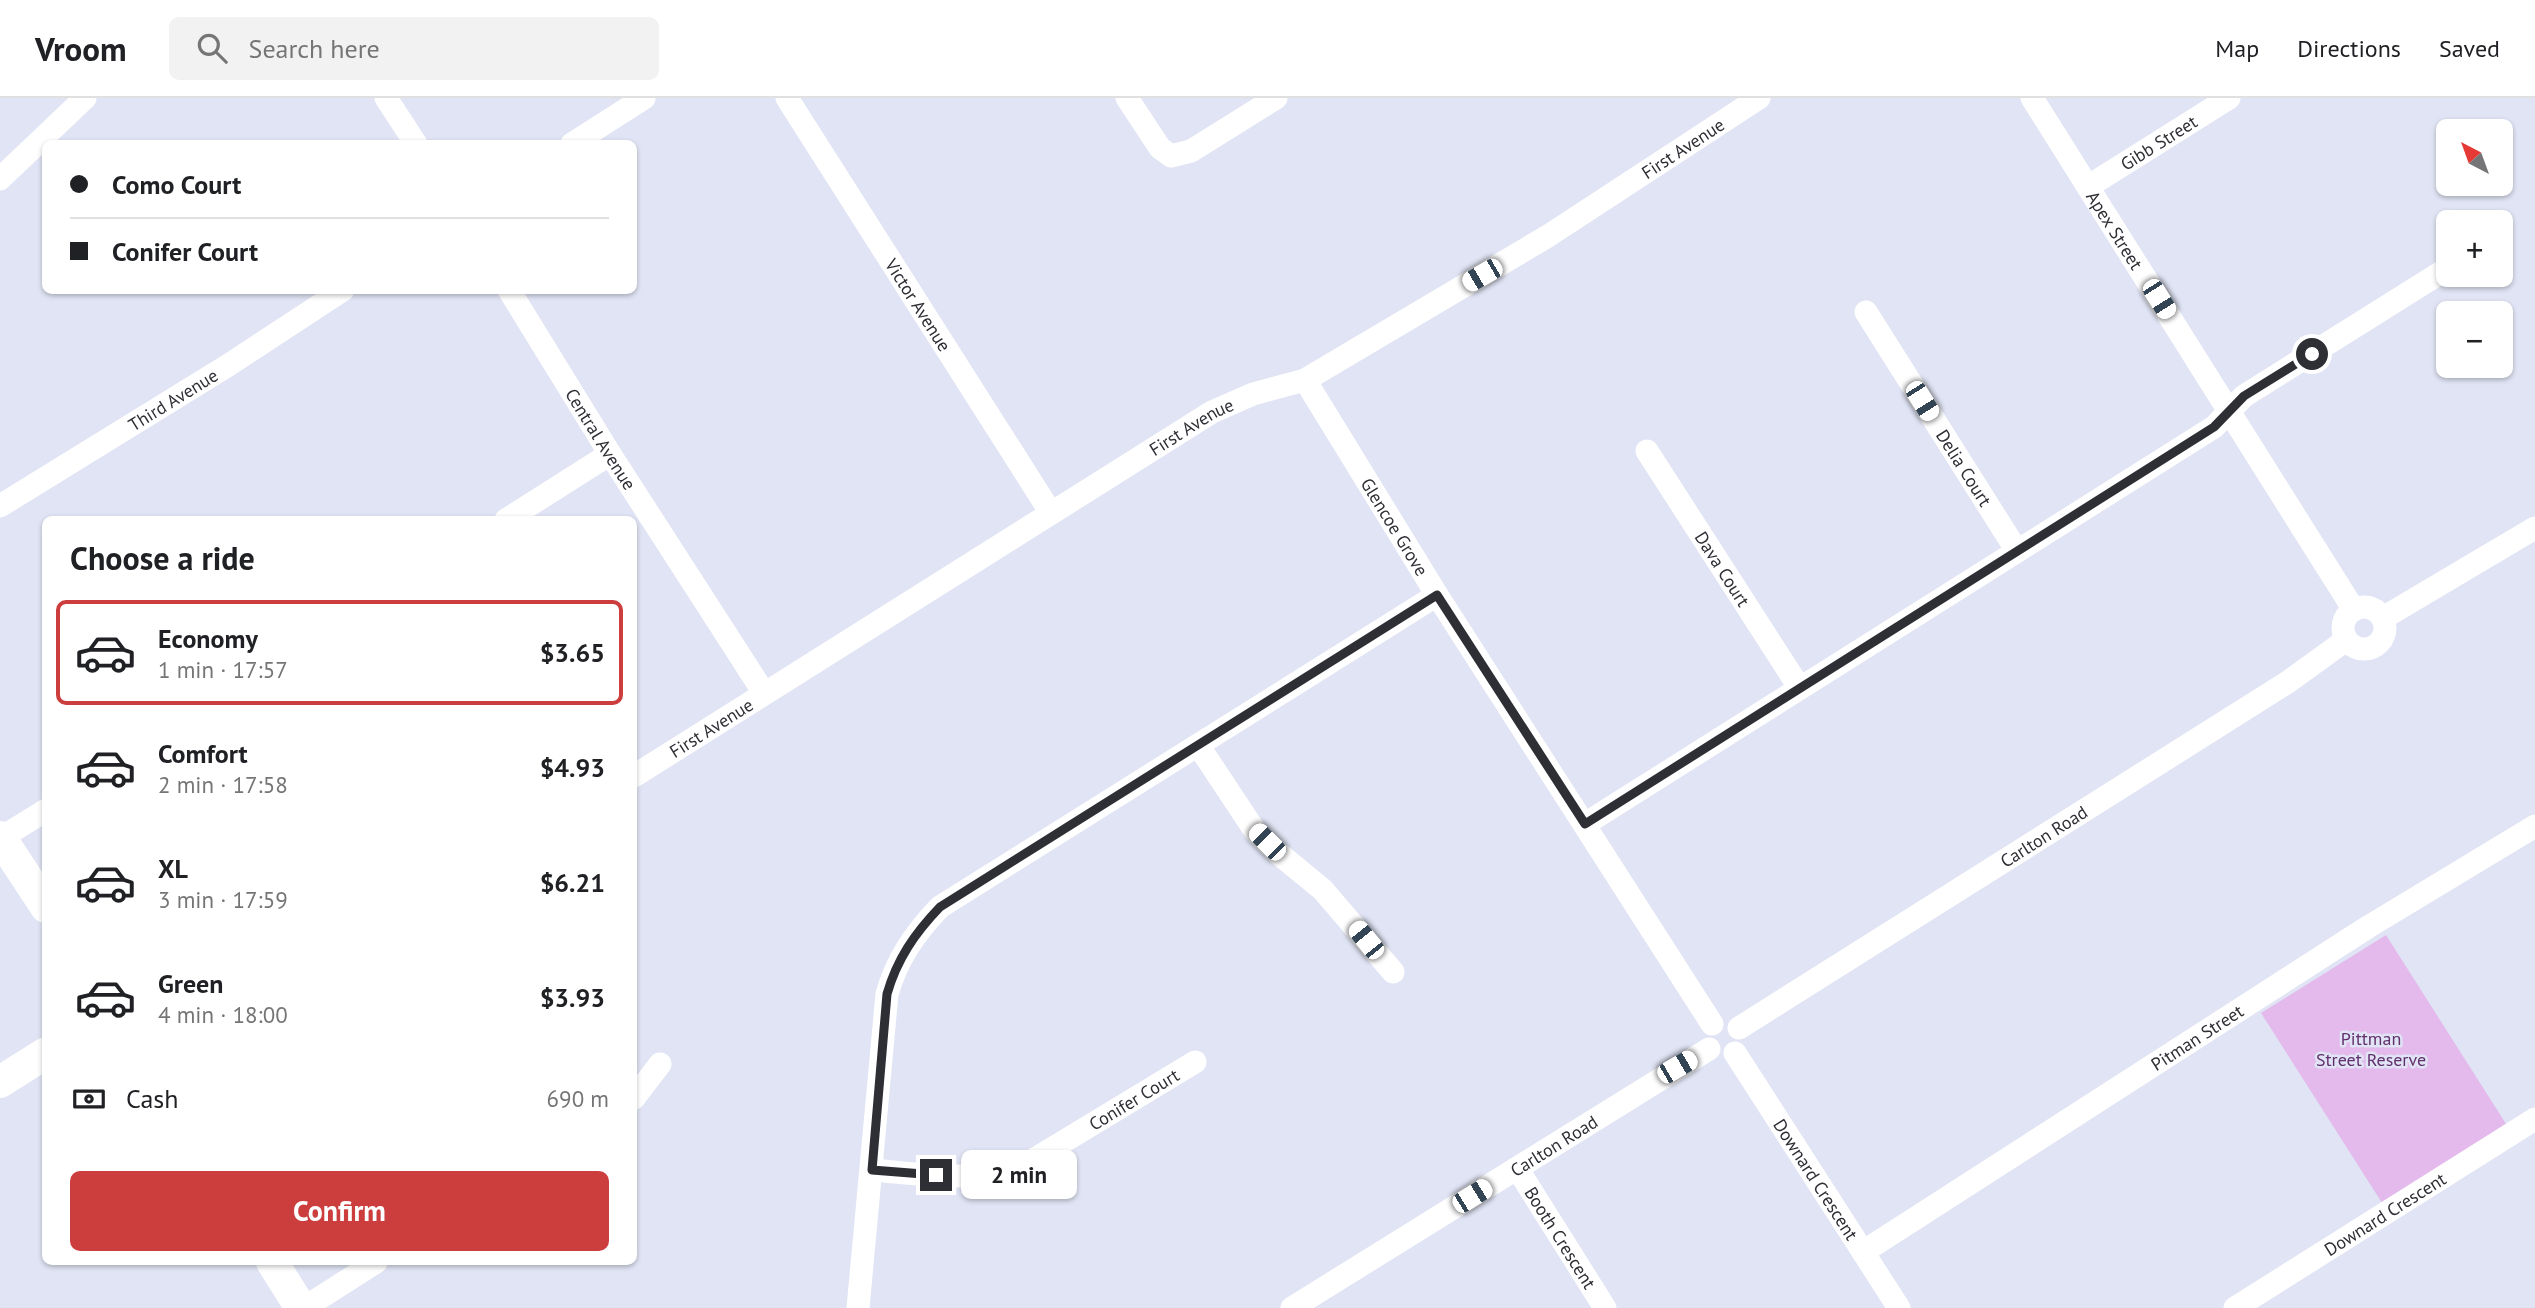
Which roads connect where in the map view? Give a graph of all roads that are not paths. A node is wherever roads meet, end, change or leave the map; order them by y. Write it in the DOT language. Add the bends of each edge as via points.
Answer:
graph roads {
  1 [pos="85,98"];
  2 [pos="386,98"];
  3 [pos="644,98"];
  4 [pos="787,98"];
  5 [pos="1127,98"];
  6 [pos="1276,98"];
  7 [pos="1759,98"];
  8 [pos="2032,98"];
  9 [pos="2230,98"];
  10 [pos="413,140"];
  11 [pos="578,140"];
  12 [pos="0,179"];
  13 [pos="2089,186"];
  14 [pos="2436,276"];
  15 [pos="337,294"];
  16 [pos="511,294"];
  17 [pos="1866,312"];
  18 [pos="1305,380"];
  19 [pos="2229,411"];
  20 [pos="1647,451"];
  21 [pos="610,454"];
  22 [pos="0,506"];
  23 [pos="1051,513"];
  24 [pos="512,516"];
  25 [pos="2535,528"];
  26 [pos="2017,551"];
  27 [pos="1437,595"];
  28 [pos="2354,610"];
  29 [pos="2383,618"];
  30 [pos="2346,640"];
  31 [pos="1800,687"];
  32 [pos="764,693"];
  33 [pos="1198,745"];
  34 [pos="637,774"];
  35 [pos="42,812"];
  36 [pos="1585,824"];
  37 [pos="2535,826"];
  38 [pos="0,837"];
  39 [pos="42,900"];
  40 [pos="1393,972"];
  41 [pos="1713,1024"];
  42 [pos="1739,1028"];
  43 [pos="1709,1049"];
  44 [pos="1735,1053"];
  45 [pos="42,1056"];
  46 [pos="1195,1062"];
  47 [pos="660,1064"];
  48 [pos="0,1082"];
  49 [pos="637,1094"];
  50 [pos="2535,1119"];
  51 [pos="1517,1168"];
  52 [pos="872,1170"];
  53 [pos="1863,1252"];
  54 [pos="274,1265"];
  55 [pos="371,1265"];
  56 [pos="303,1308"];
  57 [pos="858,1308"];
  58 [pos="1292,1308"];
  59 [pos="1605,1308"];
  60 [pos="1899,1308"];
  61 [pos="2235,1308"];
  1 -- 12 [label="street"];
  2 -- 10 [label="street"];
  3 -- 11 [label="street"];
  4 -- 23 [label="street, Victor Avenue"];
  5 -- 6 [label="street" via="1160,148 1171,156 1191,151"];
  7 -- 18 [label="street, First Avenue" via="1548,236"];
  8 -- 13 [label="street, Apex Street"];
  9 -- 13 [label="street, Gibb Street"];
  13 -- 19 [label="street, Apex Street"];
  14 -- 19 [label="street" via="2244,396"];
  15 -- 22 [label="street, Third Avenue"];
  16 -- 21 [label="street, Central Avenue"];
  17 -- 26 [label="street, Delia Court"];
  18 -- 23 [label="street, First Avenue" via="1253,394 1212,412"];
  18 -- 27 [label="street, Glencoe Grove"];
  19 -- 26 [label="street" via="2214,427"];
  19 -- 28 [label="street, Apex Street"];
  20 -- 31 [label="street, Dava Court"];
  21 -- 24 [label="street"];
  21 -- 32 [label="street, Central Avenue"];
  23 -- 32 [label="street, First Avenue"];
  25 -- 29 [label="street"];
  26 -- 31 [label="street"];
  27 -- 33 [label="street"];
  27 -- 36 [label="street, Glencoe Grove"];
  28 -- 29 [label="street" via="2368,607"];
  28 -- 30 [label="street" via="2343,626"];
  29 -- 30 [label="street" via="2386,632 2378,645 2356,649"];
  30 -- 42 [label="street, Carlton Road" via="2276,689"];
  31 -- 36 [label="street"];
  32 -- 34 [label="street, First Avenue"];
  33 -- 40 [label="street" via="1255,831 1322,890"];
  33 -- 52 [label="street" via="940,907 922,926 908,945 887,994"];
  35 -- 38 [label="street"];
  36 -- 41 [label="street, Glencoe Grove"];
  37 -- 53 [label="street, Pitman Street" via="2368,927"];
  38 -- 39 [label="main road"];
  41 -- 42 [label="street" via="1724,1020"];
  41 -- 43 [label="street" via="1706,1033"];
  42 -- 44 [label="street" via="1742,1038"];
  43 -- 44 [label="street" via="1718,1056"];
  43 -- 51 [label="street, Carlton Road"];
  44 -- 53 [label="street, Downard Crescent"];
  45 -- 48 [label="main road"];
  46 -- 52 [label="street, Conifer Court" via="1020,1168 966,1177"];
  47 -- 49 [label="street"];
  50 -- 61 [label="street, Downard Crescent"];
  51 -- 58 [label="street, Carlton Road"];
  51 -- 59 [label="street, Booth Crescent"];
  52 -- 57 [label="street"];
  53 -- 60 [label="street, Downard Crescent"];
  54 -- 56 [label="main road"];
  55 -- 56 [label="street"];
}
